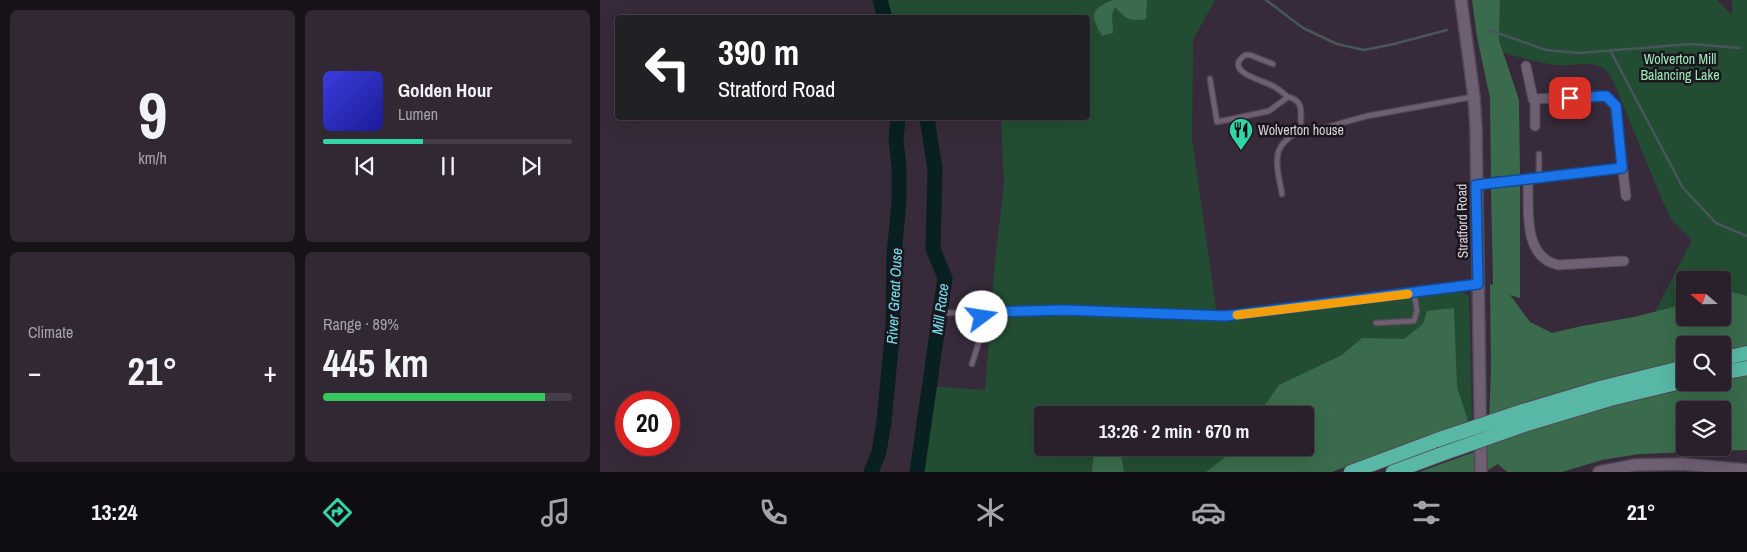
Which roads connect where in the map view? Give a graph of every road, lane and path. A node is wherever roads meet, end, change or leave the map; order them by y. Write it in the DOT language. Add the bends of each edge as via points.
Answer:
graph roads {
  1 [pos="1461,0"];
  2 [pos="1273,64"];
  3 [pos="1526,66"];
  4 [pos="1210,78"];
  5 [pos="1288,97"];
  6 [pos="1474,97"];
  7 [pos="1536,99"];
  8 [pos="1535,126"];
  9 [pos="1304,128"];
  10 [pos="1539,154"];
  11 [pos="1622,168"];
  12 [pos="1539,178"];
  13 [pos="1528,179"];
  14 [pos="1476,185"];
  15 [pos="1282,194"];
  16 [pos="1626,196"];
  17 [pos="1624,261"];
  18 [pos="1478,284"];
  19 [pos="1414,293"];
  20 [pos="983,312"];
  21 [pos="948,313"];
  22 [pos="1376,323"];
  23 [pos="1747,353"];
  24 [pos="1731,356"];
  25 [pos="972,364"];
  26 [pos="1747,368"];
  27 [pos="1676,369"];
  28 [pos="1731,371"];
  29 [pos="1676,383"];
  30 [pos="1525,418"];
  31 [pos="1747,470"];
  32 [pos="1351,472"];
  33 [pos="1393,472"];
  34 [pos="1481,472"];
  35 [pos="1600,472"];
  1 -- 6 [label="street, Stratford Road"];
  2 -- 5 [label="lane" via="1245,55 1238,66 1240,71 1274,86"];
  3 -- 7 [label="street" via="1533,99"];
  4 -- 5 [label="lane" via="1217,122 1268,111"];
  5 -- 9 [label="lane" via="1299,103 1301,126"];
  6 -- 9 [label="lane" via="1367,116 1312,131"];
  6 -- 14 [label="street, Stratford Road"];
  7 -- 8 [label="street"];
  7 -- 11 [label="street" via="1606,96 1616,106"];
  9 -- 15 [label="lane" via="1285,139 1279,149 1277,164"];
  10 -- 12 [label="lane"];
  11 -- 12 [label="street"];
  11 -- 16 [label="street"];
  12 -- 13 [label="street"];
  13 -- 14 [label="street"];
  13 -- 17 [label="street" via="1530,235 1547,263"];
  14 -- 18 [label="street, Stratford Road"];
  18 -- 19 [label="lane"];
  18 -- 34 [label="street, Stratford Road"];
  19 -- 20 [label="lane" via="1225,316 1064,310"];
  19 -- 22 [label="lane" via="1417,311 1414,321"];
  20 -- 21 [label="lane"];
  20 -- 25 [label="lane"];
  23 -- 24 [label="highway"];
  26 -- 28 [label="highway"];
  27 -- 30 [label="highway" via="1600,388"];
  29 -- 30 [label="highway"];
  30 -- 32 [label="highway, bridge" via="1437,440"];
  30 -- 33 [label="highway, bridge"];
  31 -- 35 [label="street" via="1682,464 1635,465"];
}
